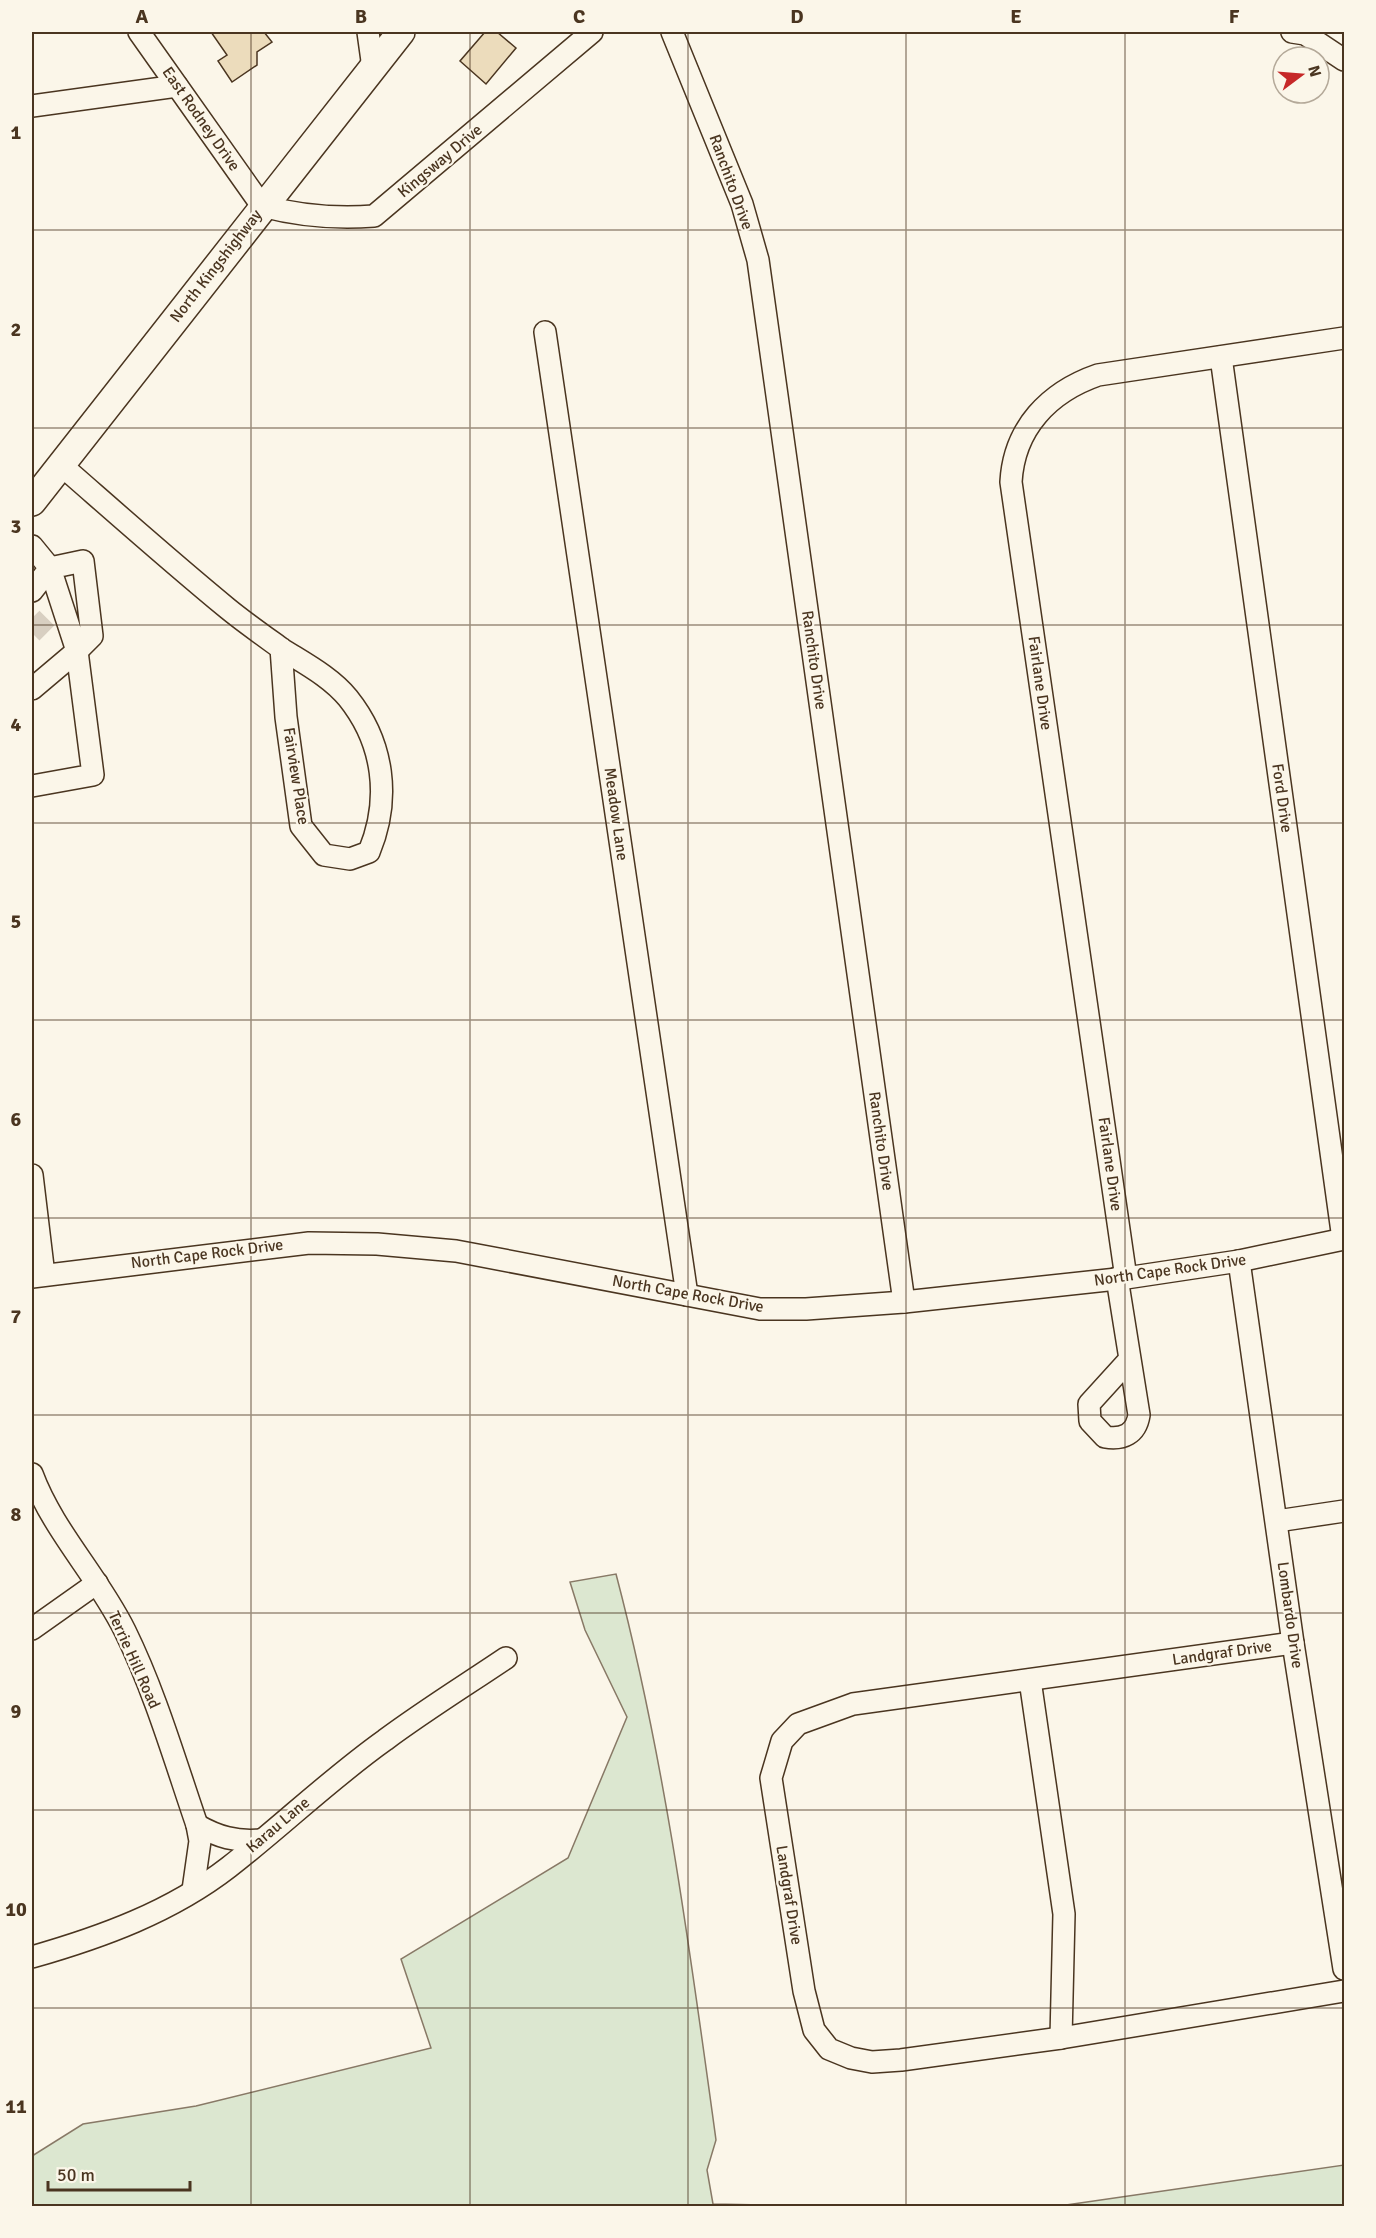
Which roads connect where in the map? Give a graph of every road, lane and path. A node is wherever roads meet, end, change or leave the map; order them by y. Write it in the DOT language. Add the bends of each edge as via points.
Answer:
graph roads {
  1 [pos="139,32"];
  2 [pos="368,32"];
  3 [pos="401,32"];
  4 [pos="589,32"];
  5 [pos="672,32"];
  6 [pos="1292,32"];
  7 [pos="1344,60"];
  8 [pos="373,68"];
  9 [pos="177,86"];
  10 [pos="32,105"];
  11 [pos="262,206"];
  12 [pos="545,332"];
  13 [pos="1344,338"];
  14 [pos="1221,357"];
  15 [pos="61,465"];
  16 [pos="32,502"];
  17 [pos="32,546"];
  18 [pos="50,568"];
  19 [pos="32,591"];
  20 [pos="281,648"];
  21 [pos="77,651"];
  22 [pos="32,689"];
  23 [pos="32,786"];
  24 [pos="32,1175"];
  25 [pos="1344,1239"];
  26 [pos="1239,1261"];
  27 [pos="38,1276"];
  28 [pos="1122,1278"];
  29 [pos="687,1295"];
  30 [pos="904,1302"];
  31 [pos="1129,1360"];
  32 [pos="32,1474"];
  33 [pos="1344,1511"];
  34 [pos="1277,1521"];
  35 [pos="97,1583"];
  36 [pos="32,1629"];
  37 [pos="1293,1643"];
  38 [pos="506,1658"];
  39 [pos="1030,1680"];
  40 [pos="196,1825"];
  41 [pos="260,1840"];
  42 [pos="193,1890"];
  43 [pos="32,1957"];
  44 [pos="1344,1969"];
  45 [pos="1344,1991"];
  46 [pos="1061,2038"];
  1 -- 9 [label="street, East Rodney Drive"];
  2 -- 8 [label="street"];
  3 -- 8 [label="main road, North Kingshighway"];
  4 -- 11 [label="street, Kingsway Drive" via="374,216 337,219 296,215"];
  5 -- 30 [label="street, Ranchito Drive" via="742,204 758,260"];
  6 -- 7 [label="street" via="1305,34"];
  8 -- 11 [label="main road, North Kingshighway"];
  9 -- 10 [label="street"];
  9 -- 11 [label="street, East Rodney Drive"];
  11 -- 15 [label="main road, North Kingshighway"];
  12 -- 29 [label="street, Meadow Lane"];
  13 -- 14 [label="street, Fairlane Drive"];
  14 -- 25 [label="street, Ford Drive"];
  14 -- 28 [label="street, Fairlane Drive" via="1098,375 1081,381 1037,413 1018,443 1012,463 1011,482"];
  15 -- 16 [label="main road, North Kingshighway"];
  15 -- 20 [label="street, Fairview Place" via="229,609"];
  17 -- 18 [label="street"];
  18 -- 19 [label="street"];
  18 -- 21 [label="street" via="55,611"];
  18 -- 21 [label="street" via="82,561 92,636"];
  20 -- 20 [label="street, Fairview Place" via="308,664 347,697 372,738 382,772 378,829 369,852 350,859 324,855 301,826"];
  21 -- 22 [label="street"];
  21 -- 23 [label="street" via="93,775"];
  24 -- 27 [label="street"];
  25 -- 26 [label="street, North Cape Rock Drive"];
  26 -- 28 [label="street, North Cape Rock Drive"];
  26 -- 34 [label="street, Lombardo Drive"];
  27 -- 29 [label="street, North Cape Rock Drive" via="309,1243 377,1244 456,1251"];
  28 -- 30 [label="street, North Cape Rock Drive"];
  28 -- 31 [label="street, Fairlane Drive"];
  29 -- 30 [label="street, North Cape Rock Drive" via="760,1309 806,1310"];
  32 -- 35 [label="street, Terrie Hill Road" via="41,1499"];
  33 -- 34 [label="street"];
  34 -- 37 [label="street, Lombardo Drive"];
  35 -- 36 [label="street"];
  35 -- 40 [label="street, Terrie Hill Road" via="125,1631 143,1674"];
  37 -- 39 [label="street, Landgraf Drive"];
  37 -- 44 [label="street, Lombardo Drive"];
  38 -- 41 [label="street, Karau Lane" via="384,1740"];
  39 -- 46 [label="street" via="1064,1914"];
  39 -- 46 [label="street, Landgraf Drive" via="854,1704 823,1714 798,1724 782,1741 771,1778 804,1991 814,2031 829,2049 872,2062"];
  40 -- 41 [label="street" via="216,1836 240,1842"];
  40 -- 42 [label="street, Terrie Hill Road" via="200,1840"];
  41 -- 42 [label="street, Karau Lane" via="229,1867"];
  42 -- 43 [label="street, Karau Lane" via="143,1919"];
  45 -- 46 [label="street, Landgraf Drive"];
}
